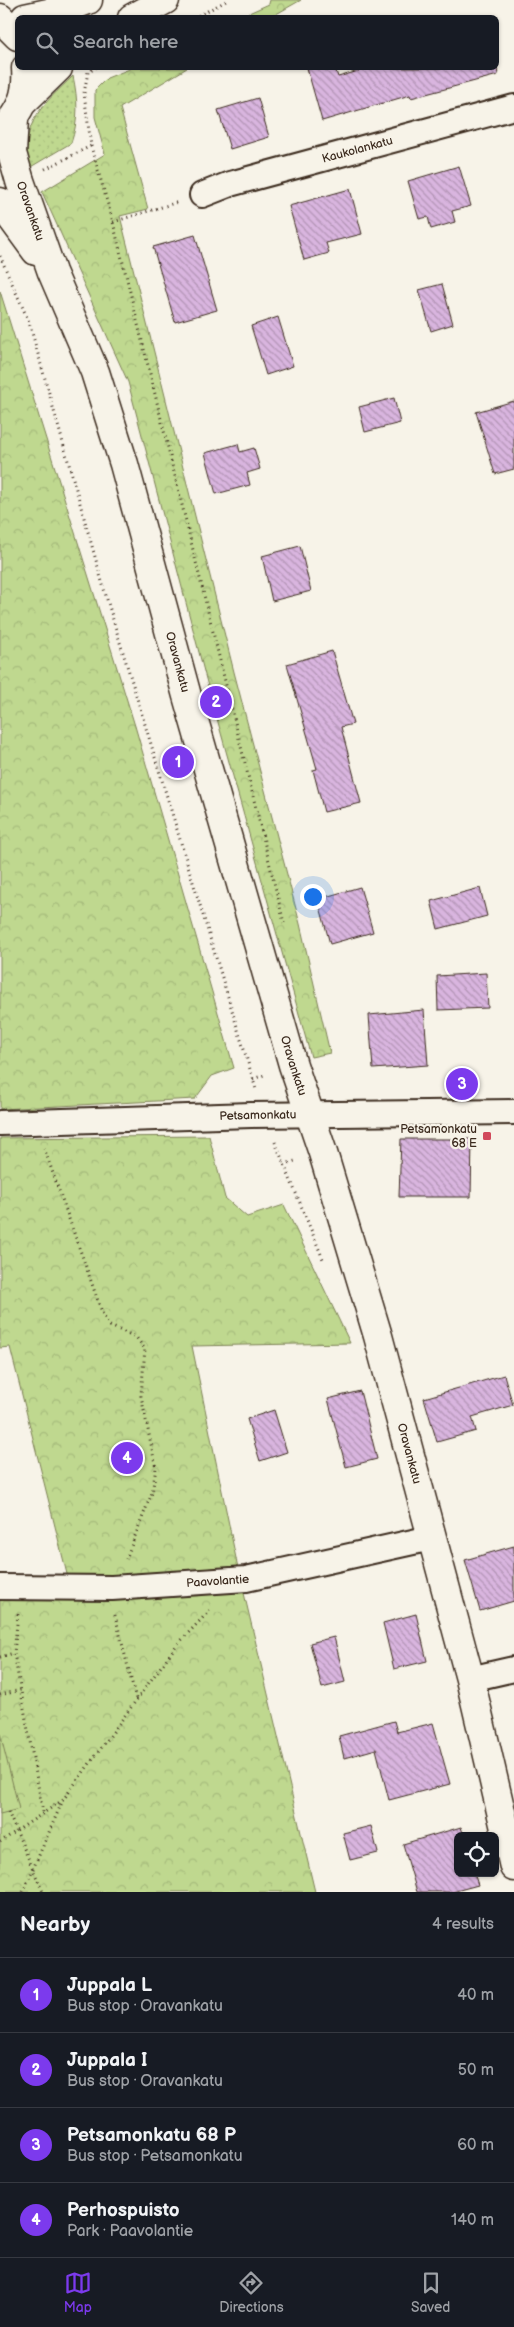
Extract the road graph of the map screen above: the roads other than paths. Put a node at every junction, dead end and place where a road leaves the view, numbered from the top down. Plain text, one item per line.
1 (88, 0) edge
2 (165, 0) edge
3 (39, 15) edge
4 (138, 15) edge
5 (0, 18) edge
6 (15, 18) edge
7 (15, 33) edge
8 (26, 70) edge
9 (56, 70) edge
10 (514, 107) edge
11 (12, 118) edge
12 (202, 194) road end
13 (0, 202) edge
14 (52, 272) junction
15 (514, 1112) edge
16 (309, 1115) junction
17 (0, 1123) edge
18 (431, 1538) junction
19 (10, 1587) edge
20 (514, 1668) edge
21 (470, 1679) junction
22 (514, 1867) edge

1 - 3 street
2 - 4 street
5 - 6 street
5 - 7 street
8 - 11 street, Oravankatu
9 - 11 street
10 - 12 street, Kaukolankatu
11 - 14 street, Oravankatu
13 - 14 street, Oravankatu
14 - 16 street, Oravankatu
15 - 16 street, Petsamonkatu
16 - 17 street, Petsamonkatu
16 - 18 street, Oravankatu
18 - 19 street, Paavolantie
18 - 21 street, Oravankatu
20 - 21 street
21 - 22 street, Oravankatu

